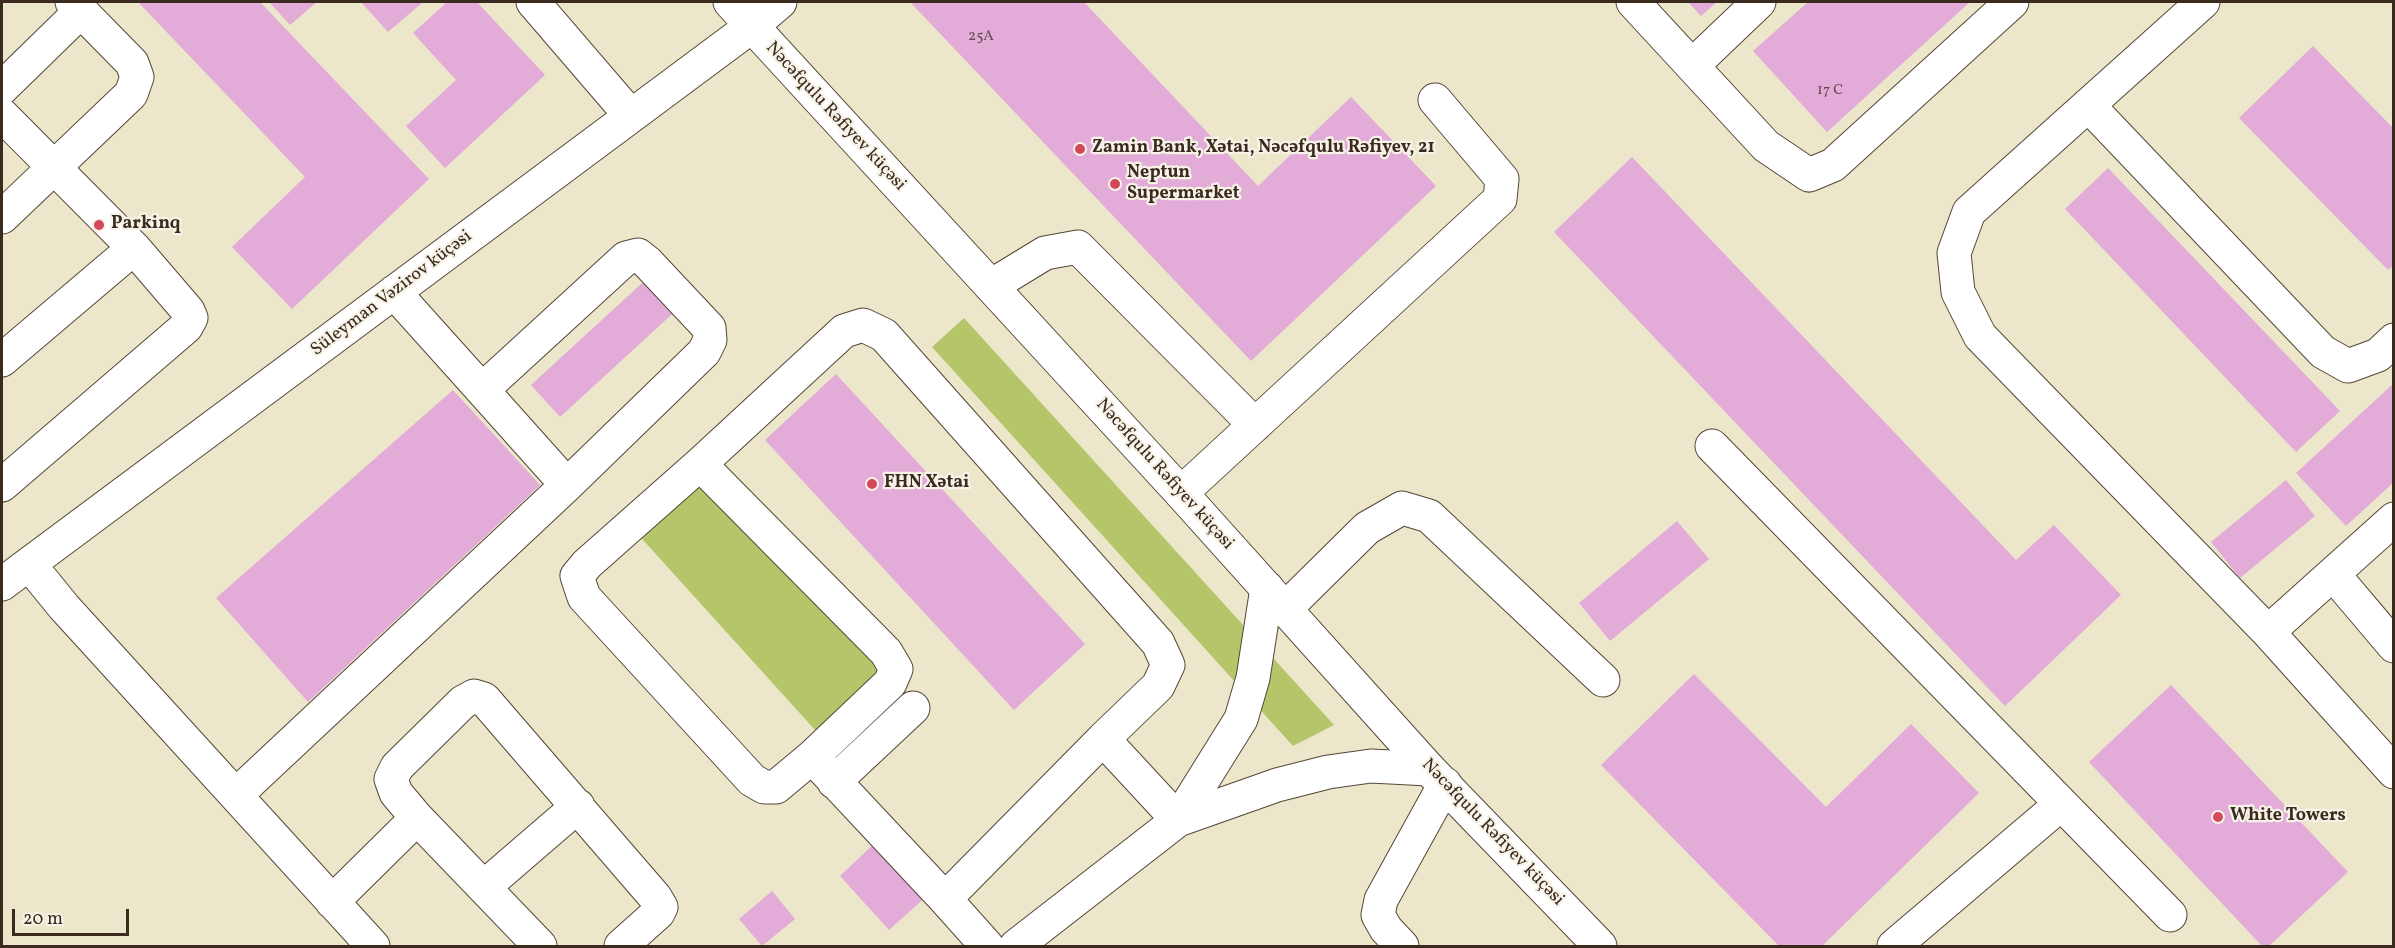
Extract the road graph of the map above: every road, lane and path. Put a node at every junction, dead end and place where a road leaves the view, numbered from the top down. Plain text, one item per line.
1 (533, 2) edge
2 (730, 2) edge
3 (780, 2) edge
4 (1633, 2) edge
5 (1759, 2) edge
6 (2012, 2) edge
7 (2203, 2) edge
8 (77, 6) edge
9 (752, 26) junction
10 (1692, 66) junction
11 (2, 88) edge
12 (1435, 100) dead end
13 (2088, 105) junction
14 (2, 115) edge
15 (631, 116) junction
16 (55, 167) junction
17 (2, 217) edge
18 (134, 248) junction
19 (991, 286) junction
20 (394, 292) junction
21 (2394, 340) edge
22 (2, 360) edge
23 (482, 390) junction
24 (1255, 425) junction
25 (1712, 446) dead end
26 (700, 464) junction
27 (2, 485) edge
28 (567, 485) junction
29 (1181, 493) junction
30 (2394, 519) edge
31 (29, 564) junction
32 (2333, 574) junction
33 (2, 584) edge
34 (1276, 598) junction
35 (2268, 632) junction
36 (2394, 646) edge
37 (1603, 680) dead end
38 (913, 708) dead end
39 (1103, 739) junction
40 (812, 757) junction
41 (2394, 772) edge
42 (1437, 776) junction
43 (834, 782) junction
44 (236, 795) junction
45 (2061, 804) junction
46 (578, 806) junction
47 (417, 818) junction
48 (1178, 820) junction
49 (484, 887) junction
50 (945, 899) junction
51 (332, 902) junction
52 (2170, 915) dead end
53 (373, 946) edge
54 (540, 946) edge
55 (621, 946) edge
56 (987, 946) edge
57 (1016, 946) edge
58 (1402, 946) edge
59 (1600, 946) edge
60 (1894, 946) edge

1 - 15 street
2 - 9 street, Nəcəfqulu Rəfiyev küçəsi
3 - 9 street, Süleyman Vəzirov küçəsi
4 - 10 street
5 - 10 street
6 - 10 street
7 - 13 street
8 - 11 street
8 - 16 street
9 - 15 street, Süleyman Vəzirov küçəsi
9 - 19 street, Nəcəfqulu Rəfiyev küçəsi
12 - 24 street
13 - 21 street
13 - 35 street
14 - 16 street
15 - 20 street, Süleyman Vəzirov küçəsi
16 - 17 street
16 - 18 street
18 - 22 street
18 - 27 street
19 - 24 street
19 - 29 street, Nəcəfqulu Rəfiyev küçəsi
20 - 23 street
20 - 31 street, Süleyman Vəzirov küçəsi
23 - 28 street
23 - 28 street
24 - 29 street
25 - 45 street
26 - 39 street
26 - 40 street
26 - 40 street
28 - 44 street
29 - 34 street, Nəcəfqulu Rəfiyev küçəsi
30 - 32 street
31 - 33 street, Süleyman Vəzirov küçəsi
31 - 44 street
32 - 35 street
32 - 36 street
34 - 37 street
34 - 42 street, Nəcəfqulu Rəfiyev küçəsi
34 - 48 street
35 - 41 street
38 - 43 street
39 - 48 street
39 - 50 street
40 - 43 street
42 - 48 street
42 - 58 street
42 - 59 street, Nəcəfqulu Rəfiyev küçəsi
43 - 50 street
44 - 51 street
45 - 52 street
45 - 60 street
46 - 47 street
46 - 49 street
46 - 55 street
47 - 49 street
47 - 51 street
48 - 57 street
49 - 54 street
50 - 56 street
51 - 53 street

